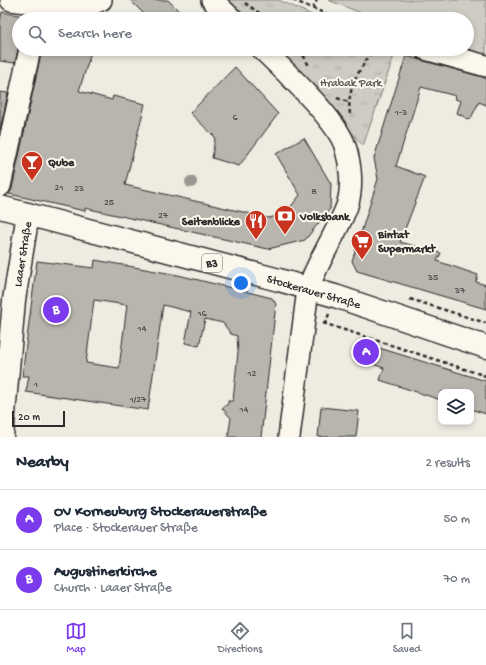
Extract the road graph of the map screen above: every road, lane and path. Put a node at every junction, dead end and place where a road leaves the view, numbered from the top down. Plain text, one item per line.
1 (11, 0) edge
2 (101, 0) edge
3 (212, 0) edge
4 (241, 0) edge
5 (292, 0) edge
6 (317, 0) edge
7 (312, 9) junction
8 (38, 12) edge
9 (225, 12) edge
10 (258, 12) edge
11 (319, 12) edge
12 (28, 56) edge
13 (269, 56) edge
14 (450, 56) edge
15 (486, 66) edge
16 (0, 186) edge
17 (0, 207) edge
18 (28, 214) junction
19 (308, 289) junction
20 (406, 297) dead end
21 (486, 323) edge
22 (325, 324) dead end
23 (486, 347) edge
24 (486, 376) edge
25 (2, 437) edge
26 (289, 437) edge

1 - 8 street
2 - 8 street
3 - 9 street
4 - 10 path
5 - 7 path
6 - 7 path
7 - 11 path
12 - 16 street
13 - 19 street
14 - 15 street
17 - 18 main road, Stockerauer Straße / B3
18 - 19 main road, Stockerauer Straße / B3
18 - 25 main road, Laaer Straße
19 - 23 main road, Stockerauer Straße / B3
19 - 26 street
20 - 21 path
22 - 24 path

